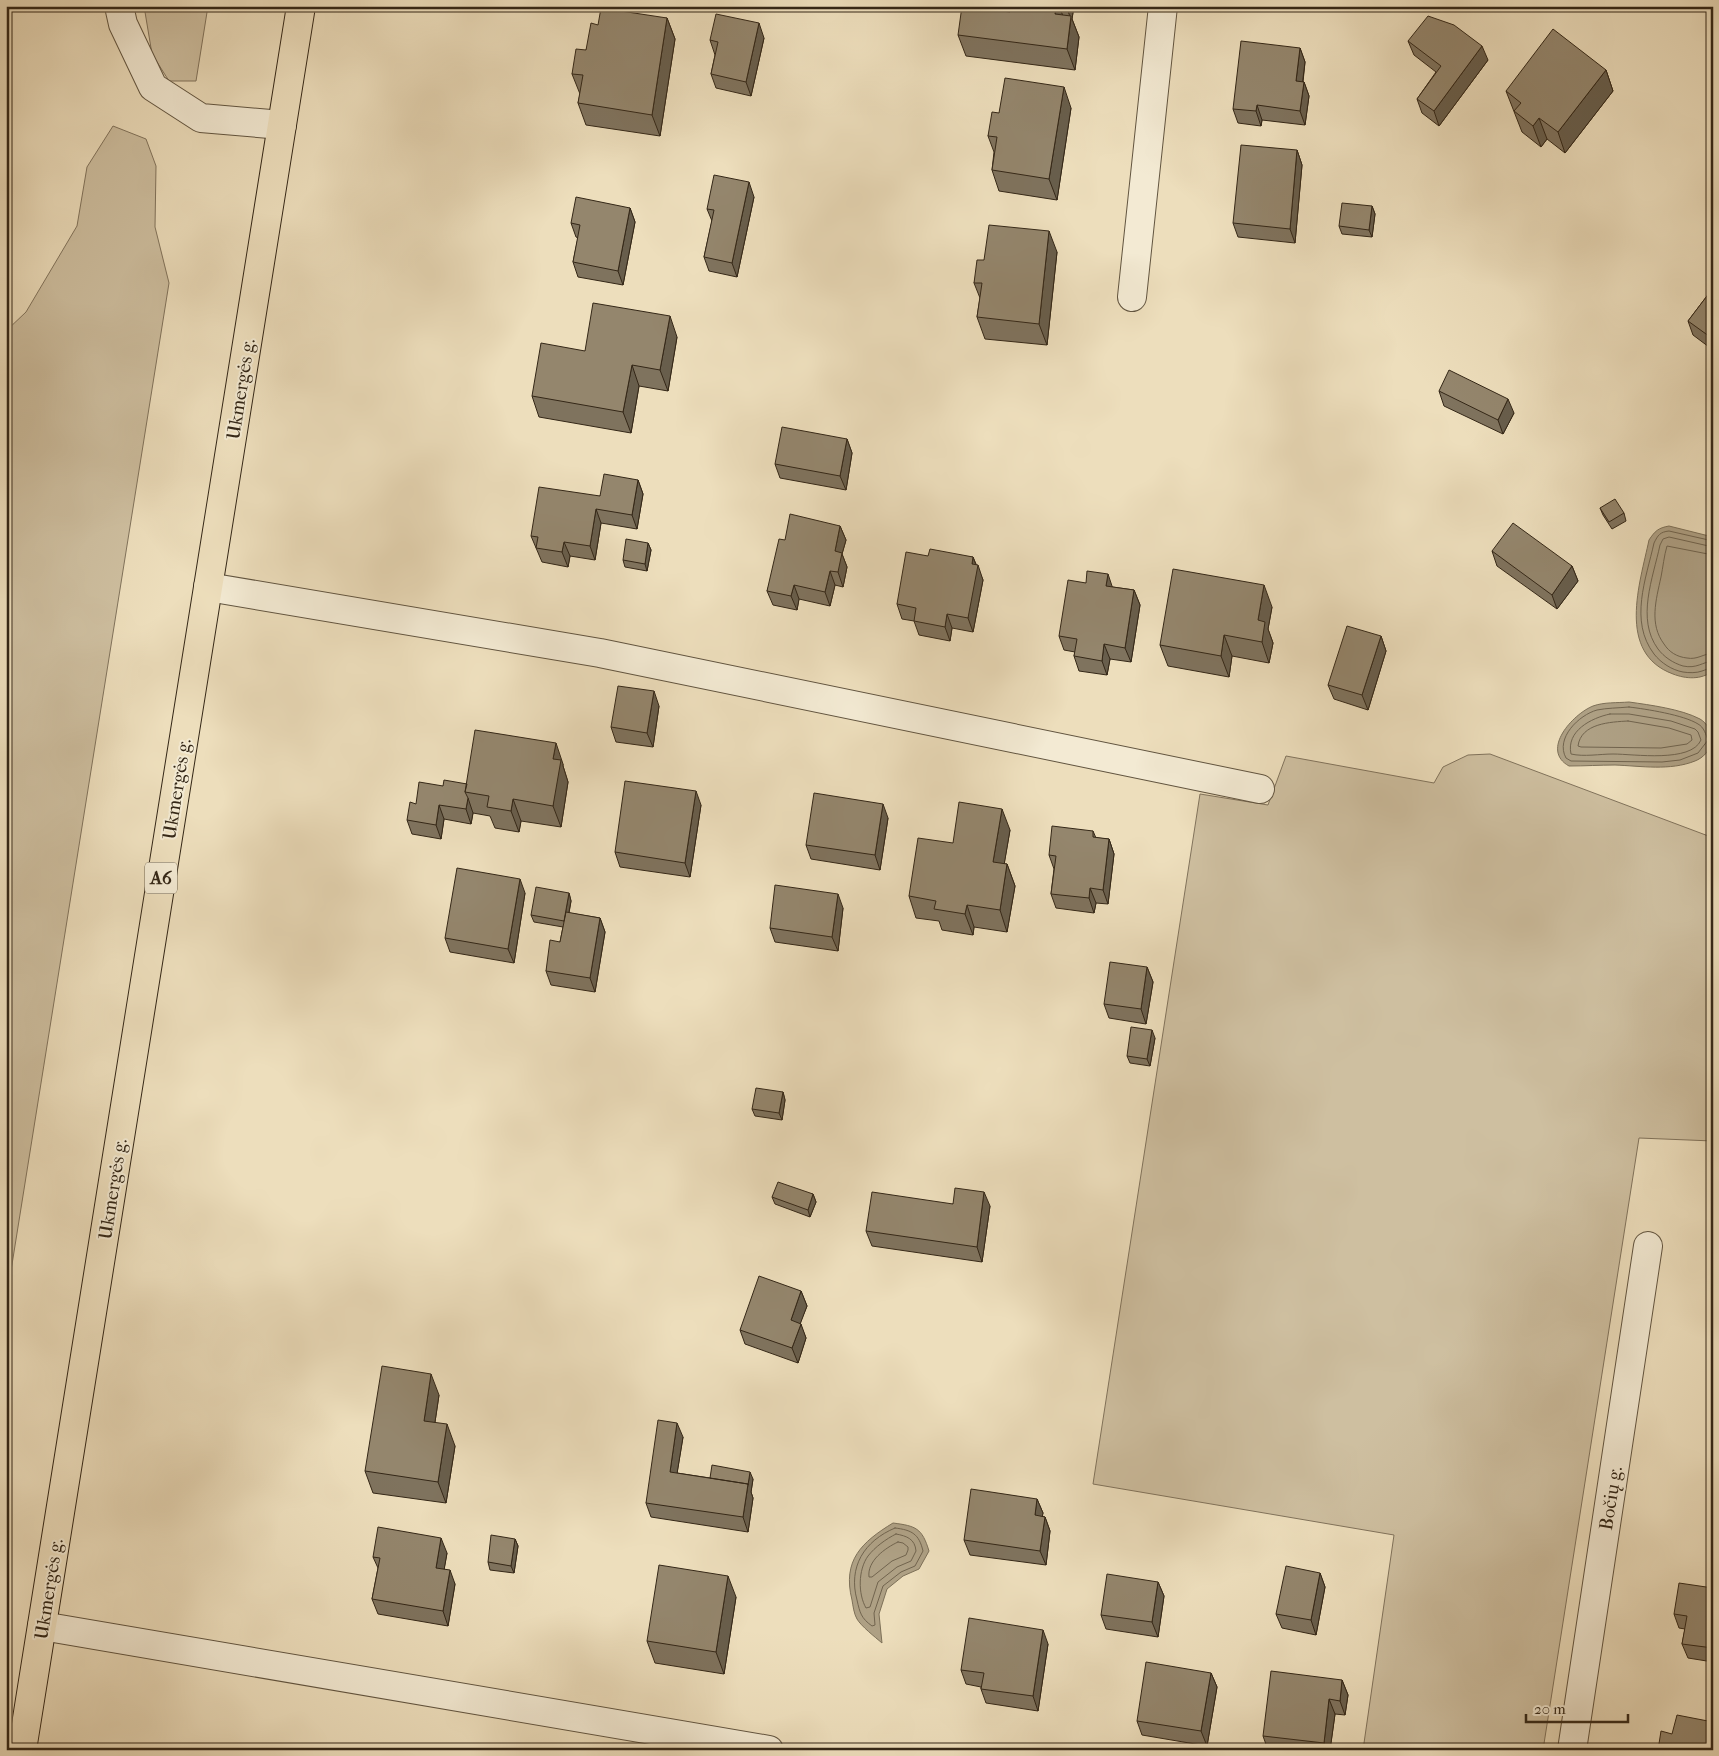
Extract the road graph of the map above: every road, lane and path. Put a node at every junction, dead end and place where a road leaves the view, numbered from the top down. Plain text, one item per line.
1 (119, 6) edge
2 (301, 6) edge
3 (1163, 6) edge
4 (282, 125) junction
5 (1132, 297) dead end
6 (208, 587) junction
7 (1260, 789) dead end
8 (1648, 1246) dead end
9 (42, 1626) junction
10 (22, 1750) edge
11 (769, 1750) edge
12 (1572, 1750) edge

1 - 4 street
2 - 4 highway, Ukmergės g. / A6
3 - 5 street
4 - 6 highway, Ukmergės g. / A6
6 - 7 street
6 - 9 highway, Ukmergės g. / A6
8 - 12 street, Bočių g.
9 - 10 highway, Ukmergės g. / A6
9 - 11 street

